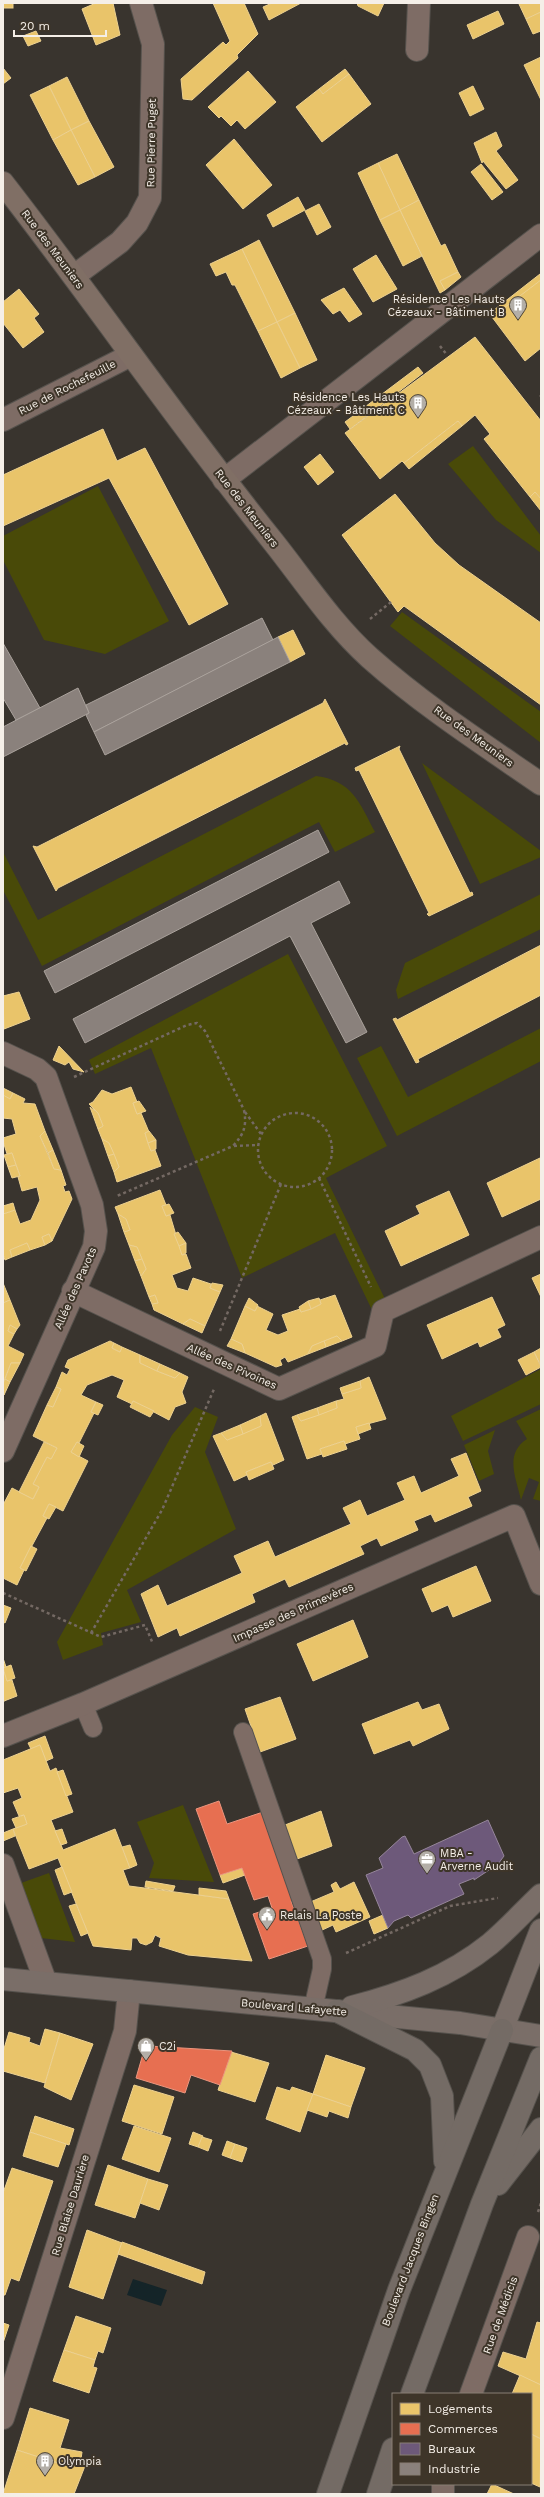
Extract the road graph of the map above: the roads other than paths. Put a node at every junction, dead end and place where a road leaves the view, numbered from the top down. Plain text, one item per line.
1 (142, 3) edge
2 (419, 3) edge
3 (417, 50) dead end
4 (3, 183) edge
5 (541, 236) edge
6 (74, 276) junction
7 (130, 355) junction
8 (3, 420) edge
9 (224, 480) junction
10 (541, 784) edge
11 (3, 1053) edge
12 (541, 1237) edge
13 (73, 1292) junction
14 (3, 1451) edge
15 (541, 1584) edge
16 (83, 1704) junction
17 (92, 1728) dead end
18 (243, 1732) dead end
19 (3, 1736) edge
20 (3, 1865) edge
21 (541, 1894) edge
22 (541, 1930) edge
23 (3, 1979) edge
24 (46, 1983) junction
25 (129, 1991) junction
26 (313, 2009) junction
27 (337, 2011) junction
28 (502, 2030) junction
29 (541, 2036) edge
30 (541, 2058) edge
31 (541, 2129) edge
32 (446, 2168) junction
33 (482, 2204) junction
34 (528, 2236) dead end
35 (412, 2393) edge
36 (472, 2393) edge
37 (3, 2418) edge
38 (392, 2452) edge
39 (328, 2494) edge
40 (378, 2494) edge

1 - 6 street, Rue Pierre Puget
2 - 3 street
4 - 6 main road, Rue des Meuniers
5 - 9 street
6 - 7 main road, Rue des Meuniers
7 - 8 street, Rue de Rochefeuille
7 - 9 main road, Rue des Meuniers
9 - 10 main road, Rue des Meuniers
11 - 13 street, Allée des Pavots
12 - 13 street, Allée des Pivoines
13 - 14 street, Allée des Pavots
15 - 16 street, Impasse des Primevères
16 - 17 lane
16 - 19 street, Impasse des Primevères
18 - 26 lane
20 - 24 street
21 - 27 main road
22 - 28 main road
23 - 24 main road, Boulevard Lafayette
24 - 25 main road, Boulevard Lafayette
25 - 26 main road, Boulevard Lafayette
25 - 37 street, Rue Blaise Daurière
26 - 27 main road, Boulevard Lafayette
27 - 28 main road, Boulevard Lafayette
27 - 32 highway
28 - 29 main road, Boulevard Lafayette
28 - 32 highway, Boulevard Jacques Bingen
30 - 33 highway
31 - 33 highway
32 - 39 highway, Boulevard Jacques Bingen
33 - 35 highway
34 - 36 street, Rue de Médicis
38 - 40 highway

